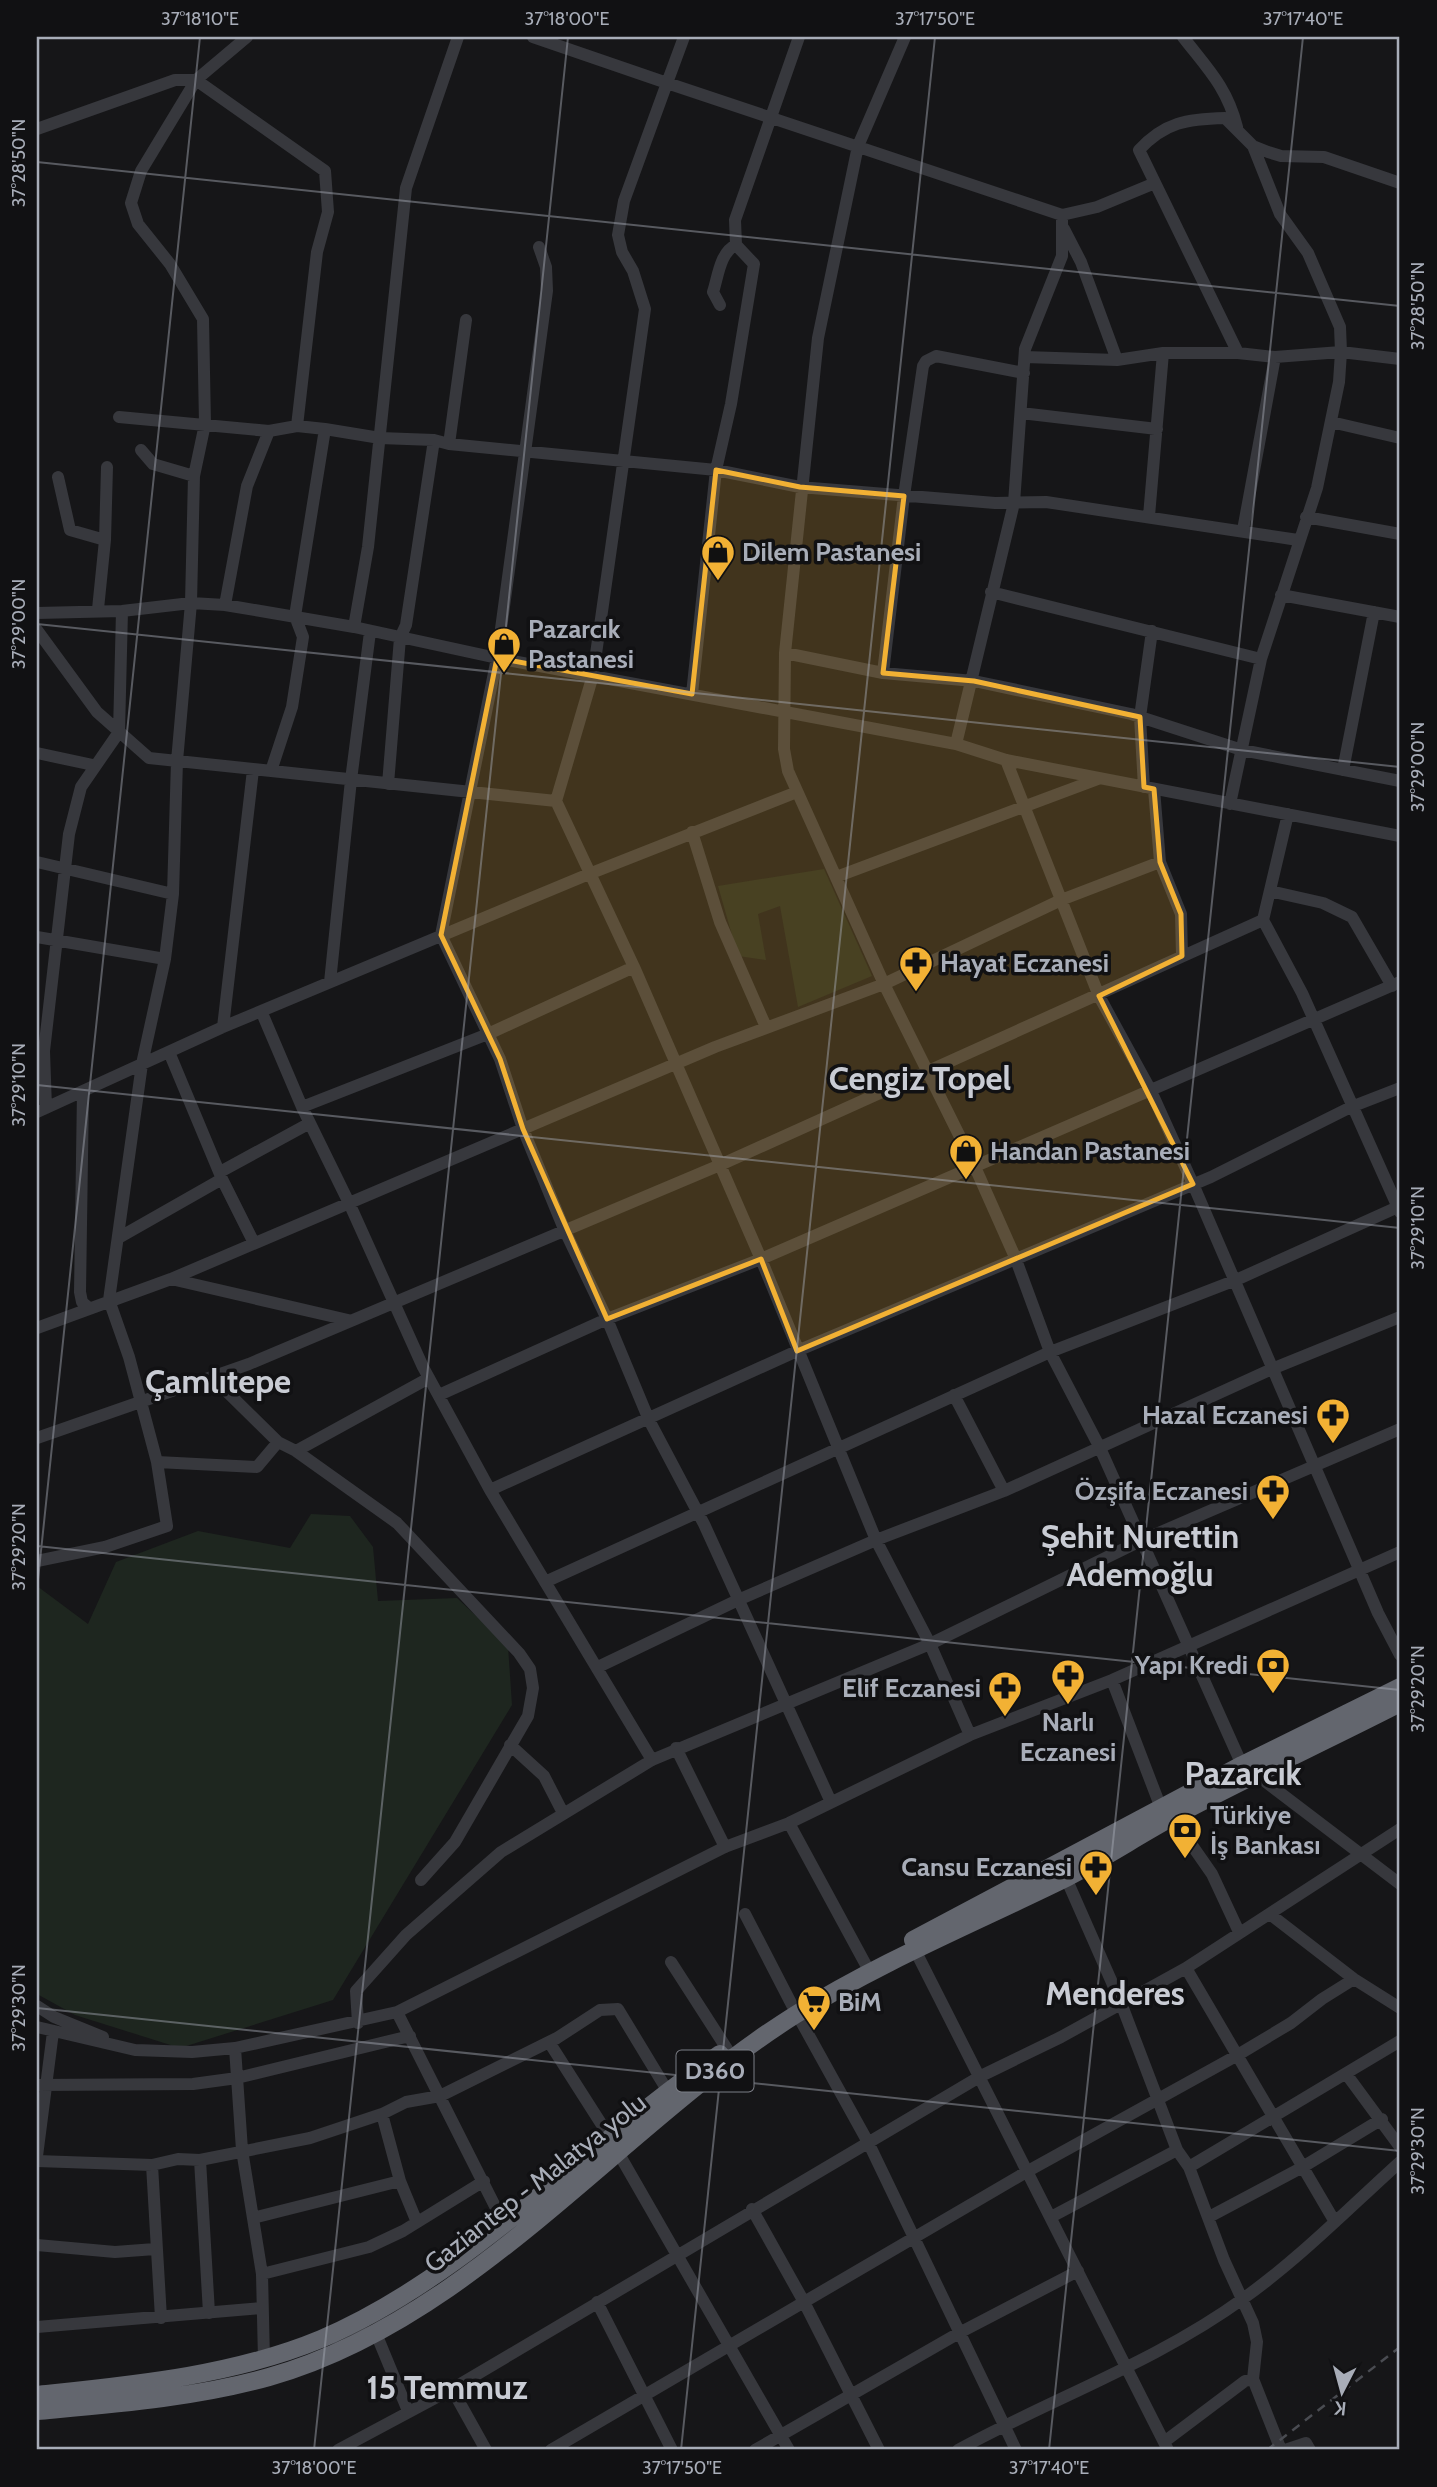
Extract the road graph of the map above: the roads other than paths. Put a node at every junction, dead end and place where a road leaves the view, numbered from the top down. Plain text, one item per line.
1 (247, 37) edge
2 (458, 37) edge
3 (533, 37) edge
4 (684, 37) edge
5 (799, 37) edge
6 (905, 37) edge
7 (1183, 37) edge
8 (559, 41) edge
9 (195, 80) junction
10 (667, 83) junction
11 (770, 115) junction
12 (1237, 127) junction
13 (37, 129) edge
14 (858, 146) junction
15 (1253, 146) junction
16 (1156, 183) junction
17 (1400, 183) edge
18 (1062, 220) junction
19 (736, 245) junction
20 (539, 247) dead end
21 (720, 306) dead end
22 (466, 320) dead end
23 (1341, 352) junction
24 (1163, 353) junction
25 (1238, 353) junction
26 (1025, 357) junction
27 (1275, 357) junction
28 (1400, 359) edge
29 (1117, 360) junction
30 (1024, 373) junction
31 (1021, 413) junction
32 (119, 417) dead end
33 (1331, 422) junction
34 (205, 424) junction
35 (297, 426) junction
36 (325, 429) junction
37 (1157, 429) junction
38 (269, 431) junction
39 (380, 438) junction
40 (1400, 438) edge
41 (434, 440) junction
42 (449, 444) junction
43 (141, 450) dead end
44 (527, 452) junction
45 (622, 460) junction
46 (107, 467) dead end
47 (716, 470) junction
48 (58, 477) dead end
49 (194, 477) junction
50 (800, 487) junction
51 (904, 496) junction
52 (1014, 503) junction
53 (1149, 516) junction
54 (1306, 517) junction
55 (1243, 530) junction
56 (1400, 534) edge
57 (105, 540) junction
58 (1298, 540) junction
59 (991, 592) junction
60 (1281, 596) junction
61 (191, 603) junction
62 (225, 605) junction
63 (99, 609) junction
64 (122, 611) junction
65 (1374, 612) junction
66 (37, 613) edge
67 (295, 616) junction
68 (1400, 617) edge
69 (355, 627) junction
70 (1152, 631) junction
71 (37, 632) edge
72 (370, 632) junction
73 (400, 638) junction
74 (785, 653) junction
75 (497, 657) junction
76 (1261, 659) junction
77 (883, 673) junction
78 (593, 675) junction
79 (974, 681) junction
80 (692, 694) junction
81 (783, 711) junction
82 (1140, 717) junction
83 (119, 732) junction
84 (956, 744) junction
85 (1242, 750) junction
86 (37, 753) edge
87 (1006, 760) junction
88 (177, 761) junction
89 (93, 765) junction
90 (253, 770) junction
91 (1343, 770) junction
92 (271, 771) junction
93 (1099, 778) junction
94 (351, 780) junction
95 (1400, 781) edge
96 (388, 784) junction
97 (1149, 788) junction
98 (470, 791) junction
99 (797, 792) junction
100 (556, 801) junction
101 (1230, 804) junction
102 (1026, 806) junction
103 (1288, 814) junction
104 (692, 832) junction
105 (1400, 836) edge
106 (37, 862) edge
107 (1160, 862) junction
108 (67, 869) junction
109 (589, 874) junction
110 (836, 877) junction
111 (1270, 891) junction
112 (173, 894) junction
113 (1060, 900) junction
114 (1263, 920) junction
115 (442, 935) junction
116 (37, 937) edge
117 (58, 943) junction
118 (1182, 956) junction
119 (165, 959) junction
120 (634, 967) junction
121 (330, 982) junction
122 (884, 984) junction
123 (1396, 984) edge
124 (1100, 996) junction
125 (262, 1013) junction
126 (1315, 1021) junction
127 (223, 1027) junction
128 (766, 1027) junction
129 (488, 1034) junction
130 (169, 1052) junction
131 (142, 1064) junction
132 (676, 1064) junction
133 (927, 1073) junction
134 (1400, 1088) edge
135 (83, 1091) junction
136 (1151, 1091) junction
137 (302, 1107) junction
138 (1351, 1107) junction
139 (41, 1110) edge
140 (310, 1123) junction
141 (523, 1129) junction
142 (720, 1165) junction
143 (975, 1167) junction
144 (221, 1175) junction
145 (1193, 1184) junction
146 (350, 1205) junction
147 (1399, 1208) edge
148 (564, 1229) junction
149 (120, 1237) junction
150 (254, 1243) junction
151 (1015, 1257) junction
152 (761, 1259) junction
153 (171, 1279) junction
154 (1236, 1280) junction
155 (109, 1300) junction
156 (393, 1303) junction
157 (89, 1308) junction
158 (1400, 1317) edge
159 (607, 1319) junction
160 (348, 1320) junction
161 (37, 1328) edge
162 (797, 1351) junction
163 (1050, 1352) junction
164 (1272, 1369) junction
165 (213, 1378) junction
166 (429, 1378) junction
167 (439, 1395) junction
168 (954, 1395) junction
169 (141, 1400) junction
170 (649, 1420) junction
171 (1400, 1429) edge
172 (37, 1438) edge
173 (278, 1442) junction
174 (837, 1447) junction
175 (1100, 1448) junction
176 (296, 1451) junction
177 (157, 1462) junction
178 (1315, 1465) junction
179 (490, 1490) junction
180 (1004, 1491) junction
181 (697, 1512) junction
182 (876, 1540) junction
183 (1140, 1541) junction
184 (1400, 1552) edge
185 (37, 1561) edge
186 (1360, 1568) junction
187 (545, 1582) junction
188 (738, 1600) junction
189 (930, 1644) junction
190 (1189, 1645) junction
191 (1400, 1655) edge
192 (598, 1667) junction
193 (1112, 1680) junction
194 (1400, 1687) edge
195 (786, 1702) junction
196 (1400, 1703) edge
197 (970, 1735) junction
198 (510, 1745) junction
199 (676, 1748) junction
200 (652, 1760) junction
201 (1242, 1765) junction
202 (1258, 1776) junction
203 (830, 1800) junction
204 (563, 1813) junction
205 (1167, 1813) junction
206 (789, 1823) junction
207 (1400, 1829) edge
208 (725, 1847) junction
209 (1363, 1856) junction
210 (1066, 1878) junction
211 (421, 1880) dead end
212 (1400, 1884) edge
213 (745, 1914) dead end
214 (1271, 1915) junction
215 (1239, 1932) junction
216 (916, 1952) junction
217 (671, 1962) dead end
218 (866, 1965) junction
219 (1186, 1968) junction
220 (1354, 1979) junction
221 (1121, 2003) junction
222 (37, 2006) edge
223 (1400, 2008) edge
224 (794, 2009) junction
225 (397, 2012) junction
226 (358, 2022) junction
227 (37, 2027) edge
228 (54, 2032) junction
229 (410, 2036) junction
230 (1400, 2041) edge
231 (549, 2042) junction
232 (234, 2048) junction
233 (727, 2049) junction
234 (135, 2050) junction
235 (1236, 2056) junction
236 (1348, 2075) junction
237 (981, 2076) junction
238 (237, 2078) junction
239 (42, 2085) edge
240 (667, 2090) junction
241 (440, 2096) junction
242 (1158, 2098) junction
243 (382, 2114) junction
244 (1274, 2117) junction
245 (1382, 2119) junction
246 (609, 2136) junction
247 (869, 2144) junction
248 (1400, 2147) edge
249 (242, 2150) junction
250 (1177, 2150) junction
251 (619, 2154) junction
252 (37, 2159) edge
253 (200, 2160) junction
254 (1400, 2162) edge
255 (152, 2165) junction
256 (1189, 2167) junction
257 (1301, 2168) junction
258 (1028, 2171) junction
259 (400, 2180) junction
260 (484, 2181) junction
261 (752, 2209) junction
262 (1051, 2217) junction
263 (1209, 2217) junction
264 (253, 2218) junction
265 (416, 2220) junction
266 (503, 2222) junction
267 (1335, 2222) junction
268 (914, 2239) junction
269 (37, 2245) edge
270 (155, 2249) junction
271 (675, 2255) junction
272 (1078, 2271) junction
273 (262, 2274) junction
274 (1242, 2300) junction
275 (597, 2302) junction
276 (804, 2302) junction
277 (261, 2308) junction
278 (209, 2313) junction
279 (161, 2318) junction
280 (37, 2327) edge
281 (375, 2331) junction
282 (959, 2333) junction
283 (730, 2346) junction
284 (264, 2360) junction
285 (1128, 2369) junction
286 (1254, 2379) junction
287 (452, 2389) junction
288 (850, 2394) junction
289 (37, 2395) edge
290 (643, 2397) junction
291 (37, 2411) edge
292 (408, 2411) junction
293 (1004, 2425) junction
294 (780, 2435) junction
295 (357, 2446) edge
296 (1166, 2446) edge
297 (338, 2450) edge
298 (486, 2450) edge
299 (551, 2450) edge
300 (672, 2450) edge
301 (755, 2450) edge
302 (789, 2450) edge
303 (879, 2450) edge
304 (958, 2450) edge
305 (1016, 2450) edge
306 (1283, 2450) edge
307 (1310, 2450) edge

1 - 9 street
2 - 39 street
3 - 8 street
4 - 10 street
5 - 11 street
6 - 14 street
7 - 12 street
8 - 10 street
9 - 13 street
9 - 34 street
9 - 35 street
10 - 11 street
10 - 45 street
11 - 14 street
11 - 19 street
12 - 15 street
12 - 16 street
14 - 18 street
14 - 50 street
15 - 17 street
15 - 23 street
16 - 18 street
16 - 25 street
18 - 26 street
18 - 29 street
19 - 21 street
19 - 47 street
20 - 44 street
22 - 42 street
23 - 27 street
23 - 28 street
23 - 33 street
24 - 25 street
24 - 29 street
24 - 37 street
25 - 27 street
26 - 29 street
26 - 30 street
27 - 55 street
30 - 31 street
30 - 51 street
31 - 37 street
31 - 52 street
32 - 34 street
33 - 40 street
33 - 54 street
34 - 38 street
34 - 49 street
35 - 36 street
35 - 38 street
36 - 39 street
36 - 67 street
37 - 53 street
38 - 62 street
39 - 41 street
39 - 69 street
41 - 42 street
41 - 73 street
42 - 44 street
43 - 49 street
44 - 45 street
44 - 75 street
45 - 47 street
45 - 78 street
46 - 57 street
47 - 50 street
47 - 80 street
48 - 57 street
49 - 61 street
50 - 51 street
50 - 74 street
51 - 52 street
51 - 77 street
52 - 53 street
52 - 59 street
53 - 55 street
54 - 56 street
54 - 58 street
55 - 58 street
57 - 63 street
58 - 60 street
59 - 70 street
59 - 79 street
60 - 65 street
60 - 76 street
61 - 62 street
61 - 64 street
61 - 88 street
62 - 67 street
63 - 64 street
63 - 66 street
64 - 83 street
65 - 68 street
65 - 91 street
67 - 69 street
67 - 92 street
69 - 72 street
70 - 76 street
70 - 82 street
71 - 83 street
72 - 73 street
72 - 94 street
73 - 75 street
73 - 96 street
74 - 77 street
74 - 81 street
75 - 78 street
75 - 98 street
76 - 85 street
77 - 79 street
78 - 80 street
78 - 100 street
79 - 82 street
79 - 84 street
80 - 81 street
81 - 84 street
81 - 99 street
82 - 85 street
82 - 97 street
83 - 88 street
83 - 89 street
84 - 87 street
85 - 91 street
85 - 101 street
86 - 89 street
87 - 93 street
87 - 102 street
88 - 90 street
88 - 112 street
89 - 108 street
90 - 92 street
90 - 127 street
91 - 95 street
92 - 94 street
93 - 97 street
93 - 102 street
94 - 96 street
94 - 121 street
96 - 98 street
97 - 101 street
97 - 107 street
98 - 100 street
98 - 115 street
99 - 104 street
99 - 110 street
100 - 109 street
101 - 103 street
102 - 110 street
102 - 113 street
103 - 105 street
103 - 111 street
104 - 109 street
104 - 128 street
106 - 108 street
107 - 113 street
107 - 118 street
108 - 112 street
108 - 117 street
109 - 115 street
109 - 120 street
110 - 122 street
111 - 114 street
111 - 123 street
112 - 119 street
113 - 122 street
113 - 124 street
114 - 118 street
114 - 126 street
115 - 121 street
115 - 129 street
116 - 117 street
117 - 119 street
117 - 139 street
118 - 124 street
119 - 131 street
120 - 129 street
120 - 132 street
121 - 125 street
122 - 128 street
122 - 133 street
123 - 126 street
124 - 133 street
124 - 136 street
125 - 127 street
125 - 137 street
126 - 136 street
126 - 138 street
127 - 130 street
128 - 132 street
129 - 137 street
129 - 141 street
130 - 131 street
130 - 144 street
131 - 135 street
131 - 149 street
132 - 141 street
132 - 142 street
133 - 142 street
133 - 143 street
134 - 138 street
135 - 139 street
135 - 157 street
136 - 143 street
136 - 145 street
137 - 140 street
138 - 145 street
138 - 147 street
140 - 144 street
140 - 146 street
141 - 146 street
141 - 148 street
142 - 148 street
142 - 152 street
143 - 151 street
143 - 152 street
144 - 149 street
144 - 150 street
145 - 151 street
145 - 154 street
146 - 150 street
146 - 156 street
147 - 154 street
148 - 156 street
148 - 159 street
149 - 155 street
150 - 153 street
151 - 162 street
151 - 163 street
152 - 159 street
152 - 162 street
153 - 155 street
153 - 160 street
154 - 163 street
154 - 164 street
155 - 157 street
155 - 169 street
156 - 160 street
156 - 166 street
157 - 161 street
158 - 164 street
159 - 167 street
159 - 170 street
160 - 165 street
162 - 170 street
162 - 174 street
163 - 168 street
163 - 175 street
164 - 175 street
164 - 178 street
165 - 169 street
165 - 173 street
166 - 167 street
166 - 176 street
167 - 179 street
168 - 174 street
168 - 180 street
169 - 172 street
169 - 177 street
170 - 179 street
170 - 181 street
171 - 178 street
173 - 176 street
173 - 177 street
174 - 181 street
174 - 182 street
175 - 180 street
175 - 183 street
176 - 198 street
177 - 185 street
178 - 183 street
178 - 186 street
179 - 187 street
180 - 182 street
181 - 187 street
181 - 188 street
182 - 188 street
182 - 189 street
183 - 189 street
183 - 190 street
184 - 186 street
186 - 190 street
186 - 191 street
187 - 192 street
188 - 192 street
188 - 195 street
189 - 195 street
189 - 197 street
190 - 193 street
190 - 201 street
192 - 200 street
193 - 197 street
193 - 205 street
194 - 201 highway, Gaziantep - Malatya yolu / D360
195 - 199 street
195 - 203 street
196 - 202 highway, Gaziantep - Malatya yolu / D360
197 - 203 street
198 - 204 street
198 - 211 street
199 - 200 street
199 - 208 street
200 - 204 street
201 - 205 highway, Gaziantep - Malatya yolu / D360
202 - 205 highway, Gaziantep - Malatya yolu / D360
202 - 209 street
203 - 206 street
204 - 226 street
205 - 210 highway, Gaziantep - Malatya yolu / D360
205 - 215 street
205 - 218 highway, Gaziantep - Malatya yolu / D360
206 - 208 street
206 - 218 street
207 - 209 street
208 - 225 street
209 - 212 street
209 - 214 street
210 - 216 highway, Gaziantep - Malatya yolu / D360
210 - 221 street
213 - 224 street
214 - 215 street
214 - 220 street
215 - 219 street
216 - 224 highway, Gaziantep - Malatya yolu / D360
216 - 237 street
217 - 233 street
218 - 224 highway, Gaziantep - Malatya yolu / D360
219 - 221 street
219 - 235 street
220 - 223 street
220 - 235 street
221 - 237 street
221 - 242 street
222 - 234 street
224 - 233 highway, Gaziantep - Malatya yolu / D360
224 - 247 street
224 - 251 highway, Gaziantep - Malatya yolu / D360
225 - 226 street
225 - 229 street
226 - 232 street
227 - 228 street
228 - 234 street
228 - 239 street
229 - 238 street
229 - 241 street
230 - 236 street
231 - 240 street
231 - 241 street
231 - 246 street
232 - 234 street
232 - 238 street
233 - 240 highway, Gaziantep - Malatya yolu / D360
235 - 242 street
235 - 244 street
236 - 244 street
236 - 245 street
237 - 247 street
237 - 258 street
238 - 239 street
238 - 249 street
239 - 252 street
240 - 246 highway, Gaziantep - Malatya yolu / D360
241 - 243 street
241 - 260 street
242 - 250 street
242 - 258 street
243 - 249 street
243 - 259 street
244 - 256 street
244 - 257 street
245 - 248 street
245 - 257 street
246 - 266 highway, Gaziantep - Malatya yolu / D360
247 - 261 street
247 - 268 street
249 - 253 street
249 - 264 street
250 - 256 street
250 - 262 street
251 - 271 street
251 - 281 highway, Gaziantep - Malatya yolu / D360
252 - 255 street
253 - 255 street
253 - 278 street
254 - 267 street
255 - 270 street
256 - 263 street
257 - 263 street
257 - 267 street
258 - 262 street
258 - 268 street
259 - 264 street
259 - 265 street
260 - 265 street
260 - 266 street
261 - 271 street
261 - 276 street
262 - 272 street
263 - 274 street
264 - 273 street
265 - 273 street
266 - 284 highway, Gaziantep - Malatya yolu / D360
267 - 274 street
268 - 276 street
268 - 282 street
269 - 270 street
270 - 279 street
271 - 275 street
271 - 283 street
272 - 282 street
272 - 285 street
273 - 277 street
274 - 285 street
274 - 286 street
275 - 287 street
275 - 290 street
276 - 283 street
276 - 288 street
277 - 278 street
277 - 284 street
278 - 279 street
279 - 280 street
281 - 291 highway, Gaziantep - Malatya yolu / D360
281 - 292 street
282 - 288 street
282 - 293 street
283 - 290 street
283 - 294 street
284 - 289 highway, Gaziantep - Malatya yolu / D360
285 - 293 street
285 - 296 street
286 - 296 street
286 - 306 street
287 - 292 street
287 - 298 street
288 - 294 street
288 - 303 street
290 - 299 street
290 - 300 street
292 - 295 street
293 - 304 street
293 - 305 street
294 - 301 street
294 - 302 street
295 - 297 street
306 - 307 street

